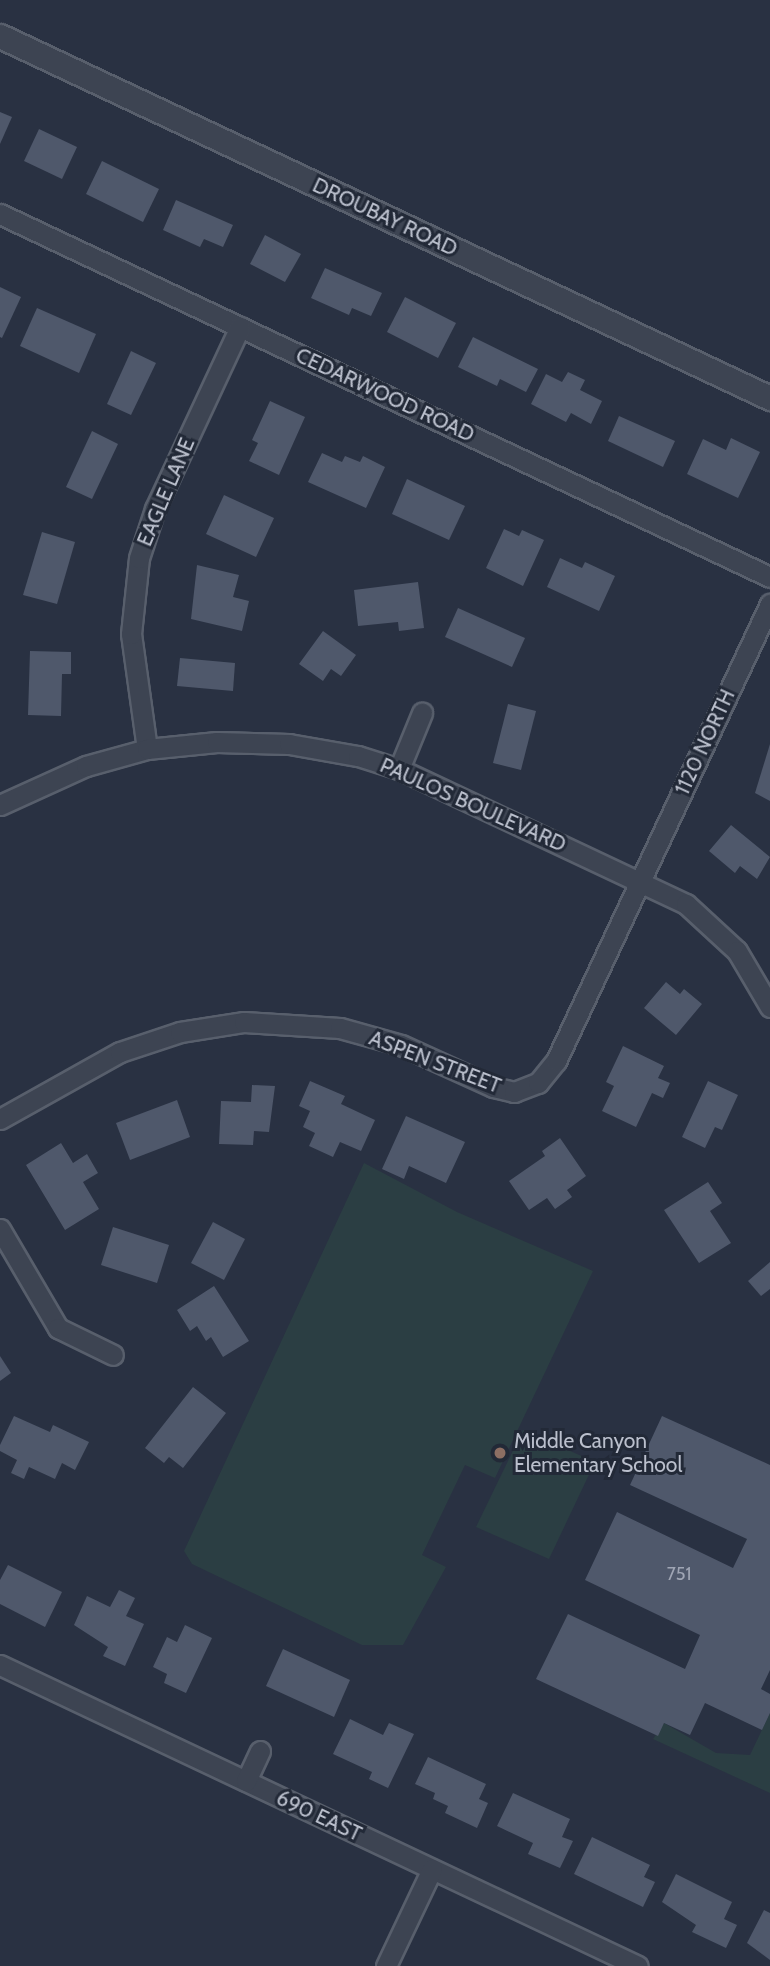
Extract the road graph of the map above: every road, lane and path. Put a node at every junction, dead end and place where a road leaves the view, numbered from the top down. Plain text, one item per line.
1 (0, 36) edge
2 (0, 214) edge
3 (240, 327) junction
4 (770, 398) edge
5 (770, 577) edge
6 (770, 604) edge
7 (422, 713) dead end
8 (147, 749) junction
9 (399, 769) junction
10 (0, 805) edge
11 (640, 881) junction
12 (770, 1006) edge
13 (0, 1119) edge
14 (0, 1229) edge
15 (113, 1355) dead end
16 (0, 1665) edge
17 (260, 1751) dead end
18 (246, 1781) junction
19 (432, 1869) junction
20 (386, 1966) edge
21 (638, 1966) edge

1 - 4 street, DROUBAY ROAD
2 - 3 street, CEDARWOOD ROAD
3 - 5 street, CEDARWOOD ROAD
3 - 8 street, EAGLE LANE
6 - 11 street, 1120 NORTH
7 - 9 street
8 - 9 street, PAULOS BOULEVARD
8 - 10 street, PAULOS BOULEVARD
9 - 11 street, PAULOS BOULEVARD
11 - 12 street, PAULOS BOULEVARD
11 - 13 street, ASPEN STREET
14 - 15 street
16 - 18 street, 690 EAST
17 - 18 street
18 - 19 street, 690 EAST
19 - 20 street
19 - 21 street, 690 EAST

